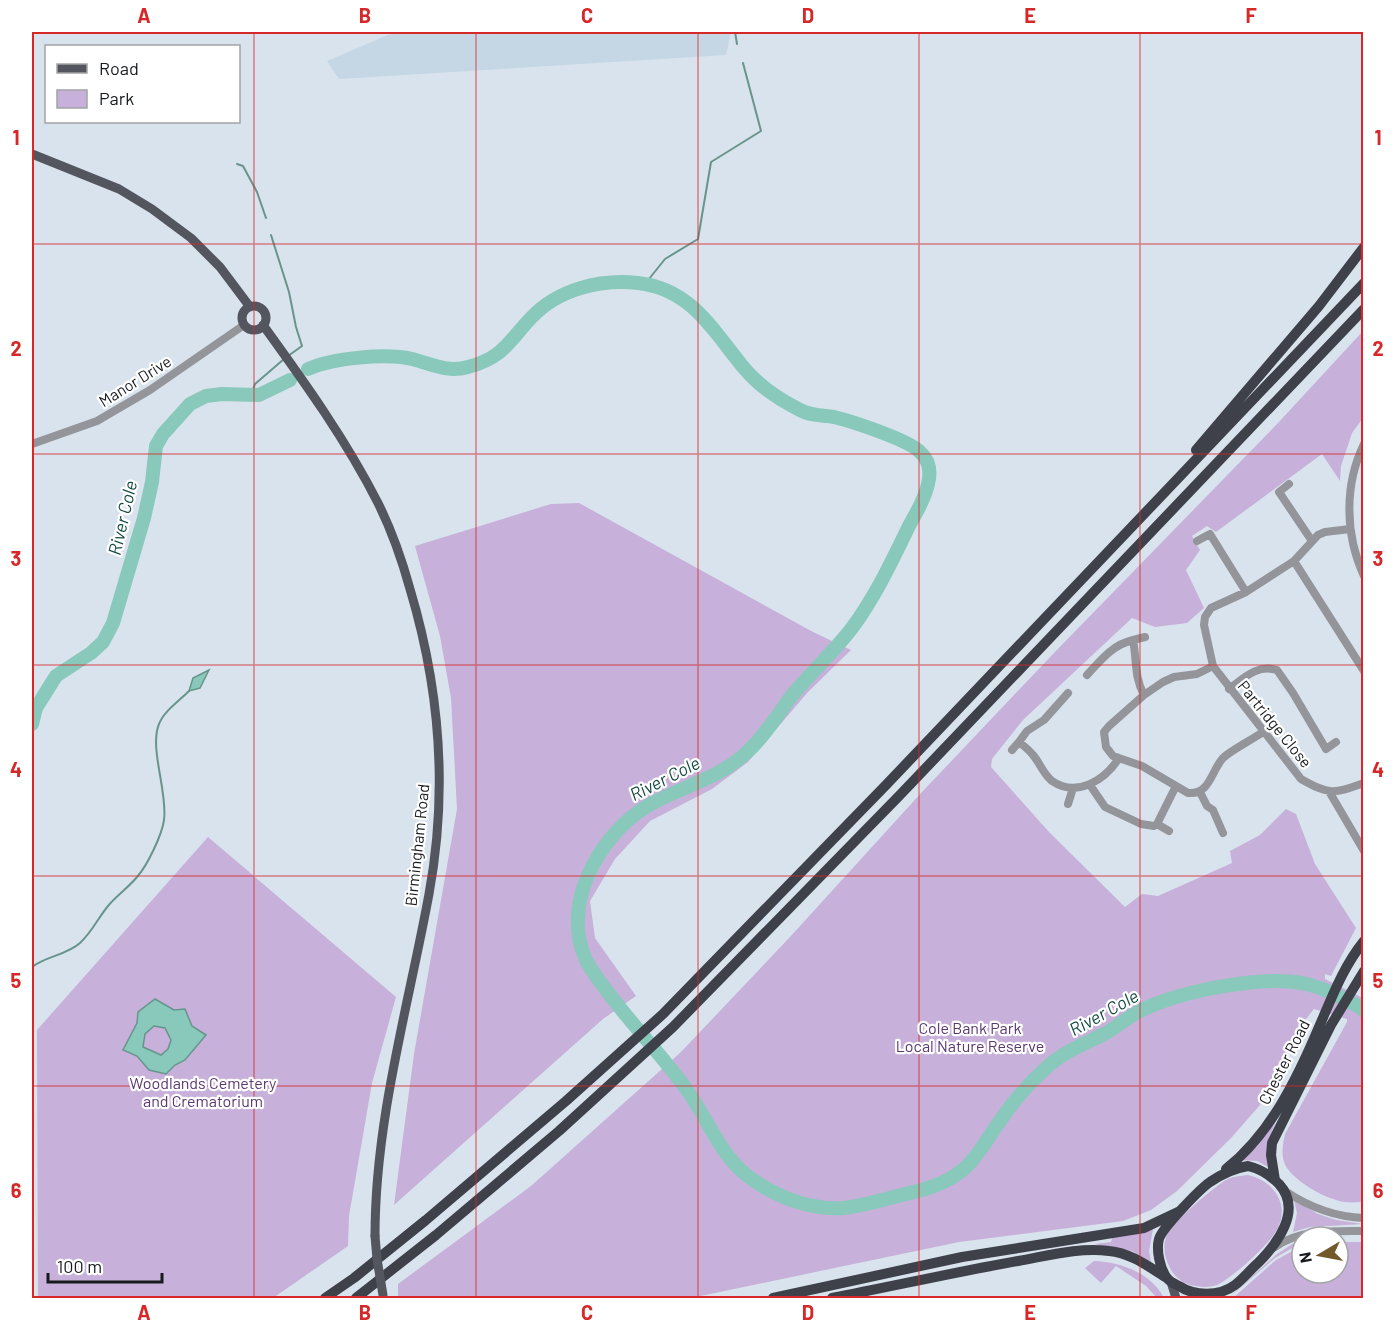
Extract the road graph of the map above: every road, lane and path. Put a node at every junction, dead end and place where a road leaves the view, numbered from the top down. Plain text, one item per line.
1 (32, 154) edge
2 (1364, 247) edge
3 (1364, 283) edge
4 (250, 307) junction
5 (1364, 309) edge
6 (244, 325) junction
7 (263, 325) junction
8 (32, 444) edge
9 (1364, 444) edge
10 (1289, 484) dead end
11 (1167, 489) junction
12 (1350, 529) junction
13 (1197, 541) dead end
14 (1312, 541) junction
15 (1294, 561) junction
16 (1364, 576) edge
17 (1246, 592) junction
18 (1145, 637) dead end
19 (1133, 640) junction
20 (1213, 666) junction
21 (1364, 671) edge
22 (1087, 675) dead end
23 (1229, 689) junction
24 (1068, 693) dead end
25 (1144, 695) junction
26 (1263, 732) junction
27 (1019, 742) junction
28 (1336, 742) dead end
29 (1012, 750) dead end
30 (1119, 758) junction
31 (1364, 783) edge
32 (1089, 785) junction
33 (1176, 786) junction
34 (1073, 788) junction
35 (1200, 792) junction
36 (1330, 793) junction
37 (1068, 804) dead end
38 (1157, 824) junction
39 (1169, 831) dead end
40 (1223, 832) dead end
41 (1364, 851) edge
42 (1364, 941) edge
43 (1364, 971) edge
44 (1326, 1023) junction
45 (1275, 1180) junction
46 (1209, 1182) junction
47 (1286, 1191) junction
48 (1180, 1211) junction
49 (1364, 1218) edge
50 (1364, 1231) edge
51 (1270, 1251) junction
52 (1169, 1280) junction
53 (1233, 1287) junction
54 (384, 1297) edge
55 (325, 1299) edge
56 (356, 1299) edge
57 (773, 1299) edge
58 (832, 1299) edge
59 (1176, 1299) edge
60 (1221, 1299) edge

1 - 4 main road
2 - 11 highway
3 - 11 highway
4 - 6 main road
4 - 7 main road
5 - 56 highway
6 - 7 main road
6 - 8 street, Manor Drive
7 - 54 main road, Birmingham Road, bridge
9 - 12 street
10 - 14 street
11 - 55 highway
12 - 14 street
12 - 16 street
13 - 17 street
14 - 15 street
15 - 17 street
15 - 21 street
17 - 20 street, Partridge Close
18 - 19 street
19 - 22 street
19 - 25 street
20 - 23 street, Partridge Close
20 - 25 street
23 - 26 street, Partridge Close
23 - 28 street
24 - 27 street
25 - 30 street
26 - 35 street
26 - 36 street, Partridge Close
27 - 29 street
27 - 34 street
30 - 32 street
30 - 33 street
31 - 36 street
32 - 34 street
32 - 38 street
33 - 35 street
33 - 38 street
34 - 37 street
35 - 40 street
36 - 41 street
38 - 39 street
42 - 44 highway, Chester Road
43 - 44 highway, Chester Road
44 - 45 highway, Chester Road
44 - 46 highway, Chester Road
45 - 46 highway
45 - 47 highway
46 - 48 highway
47 - 49 street
47 - 51 highway
48 - 52 highway
48 - 57 highway
50 - 51 street
51 - 53 highway
52 - 53 highway
52 - 58 highway
52 - 59 main road
53 - 60 main road

